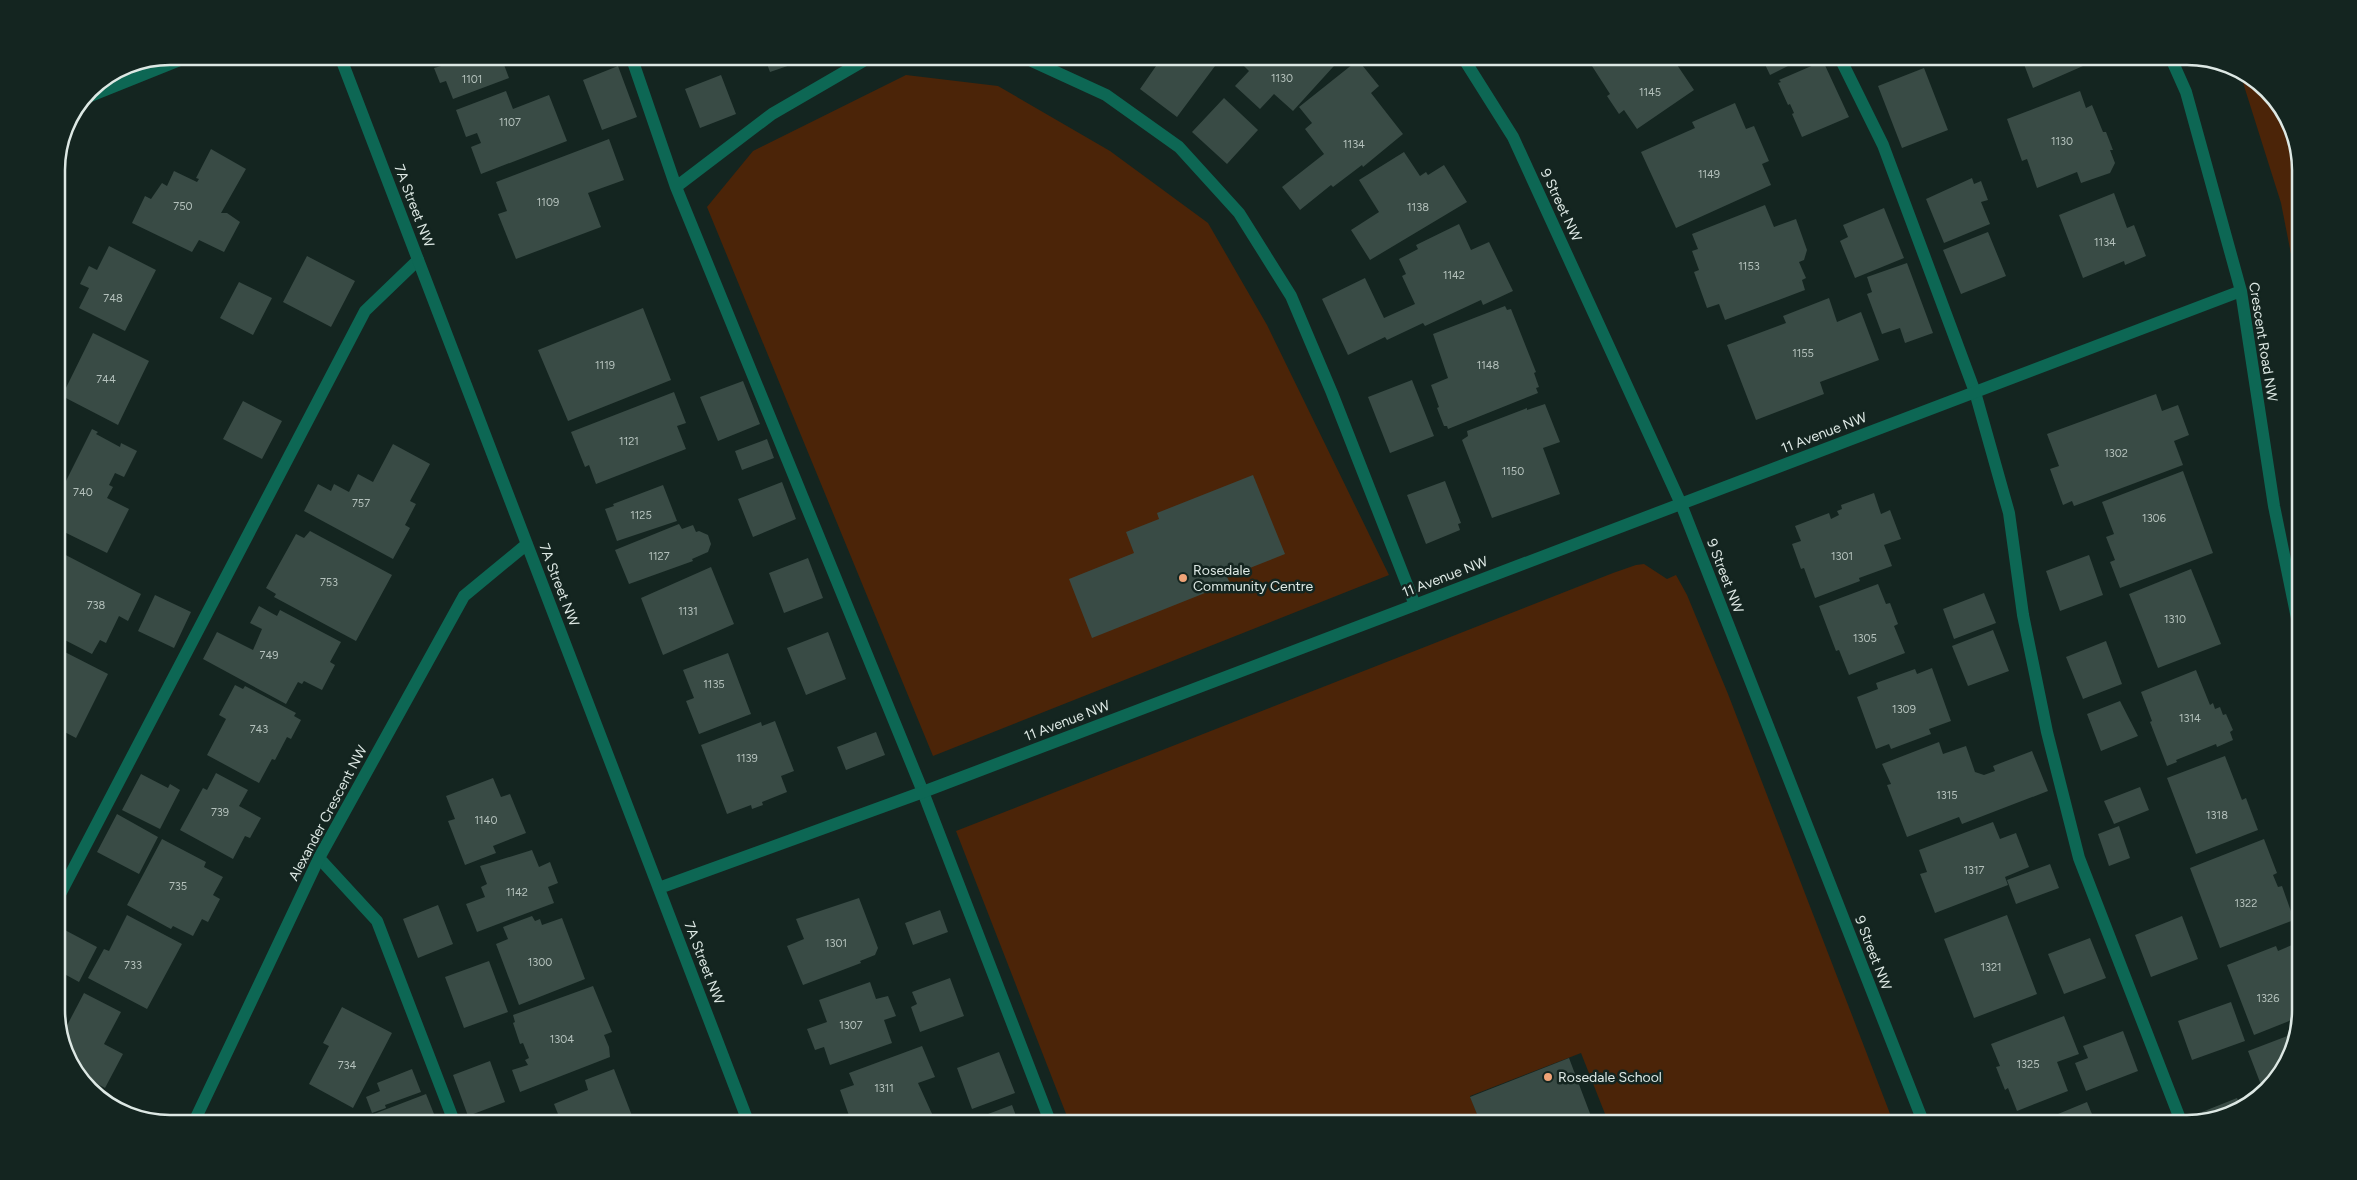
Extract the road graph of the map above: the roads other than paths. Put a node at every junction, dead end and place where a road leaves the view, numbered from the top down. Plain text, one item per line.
1 (167, 65) edge
2 (343, 65) edge
3 (634, 65) edge
4 (856, 65) edge
5 (1039, 65) edge
6 (1468, 65) edge
7 (1843, 65) edge
8 (2174, 65) edge
9 (100, 92) edge
10 (676, 187) junction
11 (418, 260) junction
12 (2241, 290) junction
13 (1975, 392) junction
14 (1680, 504) junction
15 (527, 544) junction
16 (2292, 594) edge
17 (1416, 605) junction
18 (923, 792) junction
19 (320, 858) junction
20 (65, 883) edge
21 (659, 888) junction
22 (197, 1115) edge
23 (452, 1115) edge
24 (746, 1115) edge
25 (1048, 1115) edge
26 (1920, 1115) edge
27 (2178, 1115) edge

1 - 9 street
2 - 11 street, 7A Street NW
3 - 10 street
4 - 10 street
5 - 17 street
6 - 14 street, 9 Street NW
7 - 13 street
8 - 12 street, Crescent Road NW
10 - 18 street
11 - 15 street, 7A Street NW
11 - 20 street
12 - 13 street, 11 Avenue NW
12 - 16 street, Crescent Road NW
13 - 14 street, 11 Avenue NW
13 - 27 street
14 - 17 street, 11 Avenue NW
14 - 26 street, 9 Street NW
15 - 19 street, Alexander Crescent NW
15 - 21 street, 7A Street NW
17 - 18 street, 11 Avenue NW
18 - 21 street, 11 Avenue NW
18 - 25 street
19 - 22 street, Alexander Crescent NW
19 - 23 street
21 - 24 street, 7A Street NW

